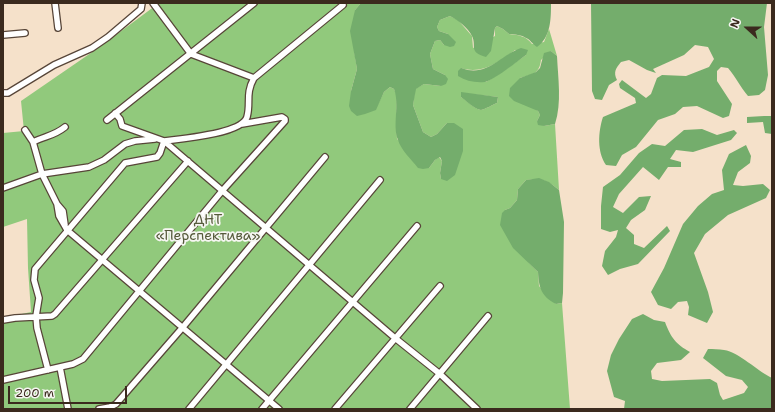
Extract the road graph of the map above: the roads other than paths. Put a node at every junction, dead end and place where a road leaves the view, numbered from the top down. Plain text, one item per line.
1 (55, 3) edge
2 (142, 3) edge
3 (153, 3) edge
4 (254, 3) edge
5 (343, 5) dead end
6 (58, 28) dead end
7 (25, 33) dead end
8 (3, 35) edge
9 (191, 54) junction
10 (254, 78) junction
11 (3, 93) edge
12 (115, 113) junction
13 (107, 120) dead end
14 (242, 124) junction
15 (65, 127) dead end
16 (25, 130) dead end
17 (162, 140) junction
18 (33, 142) junction
19 (326, 157) dead end
20 (188, 161) junction
21 (42, 174) junction
22 (380, 180) dead end
23 (3, 188) edge
24 (222, 191) junction
25 (417, 226) dead end
26 (66, 227) junction
27 (266, 228) junction
28 (103, 260) junction
29 (310, 266) junction
30 (440, 286) dead end
31 (140, 291) junction
32 (352, 302) junction
33 (36, 316) junction
34 (488, 316) dead end
35 (3, 320) edge
36 (183, 327) junction
37 (395, 338) junction
38 (226, 364) junction
39 (60, 367) junction
40 (48, 370) junction
41 (440, 374) junction
42 (3, 380) edge
43 (269, 400) junction
44 (111, 408) edge
45 (68, 409) edge
46 (99, 409) edge
47 (189, 409) edge
48 (262, 409) edge
49 (279, 409) edge
50 (335, 409) edge
51 (410, 409) edge
52 (477, 409) edge

1 - 6 street
2 - 11 street
3 - 9 street
4 - 9 street
5 - 10 street
7 - 8 street
9 - 10 street
9 - 12 street
10 - 14 street
12 - 13 street
12 - 17 street
14 - 17 street
14 - 24 street
15 - 18 street
16 - 18 street
17 - 20 street
17 - 21 street
17 - 26 street
18 - 21 street
19 - 27 street
20 - 24 street
20 - 28 street
21 - 23 street
21 - 26 street
22 - 29 street
24 - 27 street
24 - 31 street
25 - 32 street
26 - 28 street
26 - 33 street
27 - 29 street
27 - 36 street
28 - 31 street
28 - 33 street
29 - 32 street
29 - 38 street
30 - 37 street
31 - 36 street
31 - 39 street
32 - 37 street
32 - 43 street
33 - 35 street
33 - 40 street
34 - 41 street
36 - 38 street
36 - 44 street
37 - 41 street
37 - 50 street
38 - 43 street
38 - 47 street
39 - 40 street
39 - 45 street
40 - 42 street
41 - 51 street
41 - 52 street
43 - 48 street
43 - 49 street
44 - 46 street

